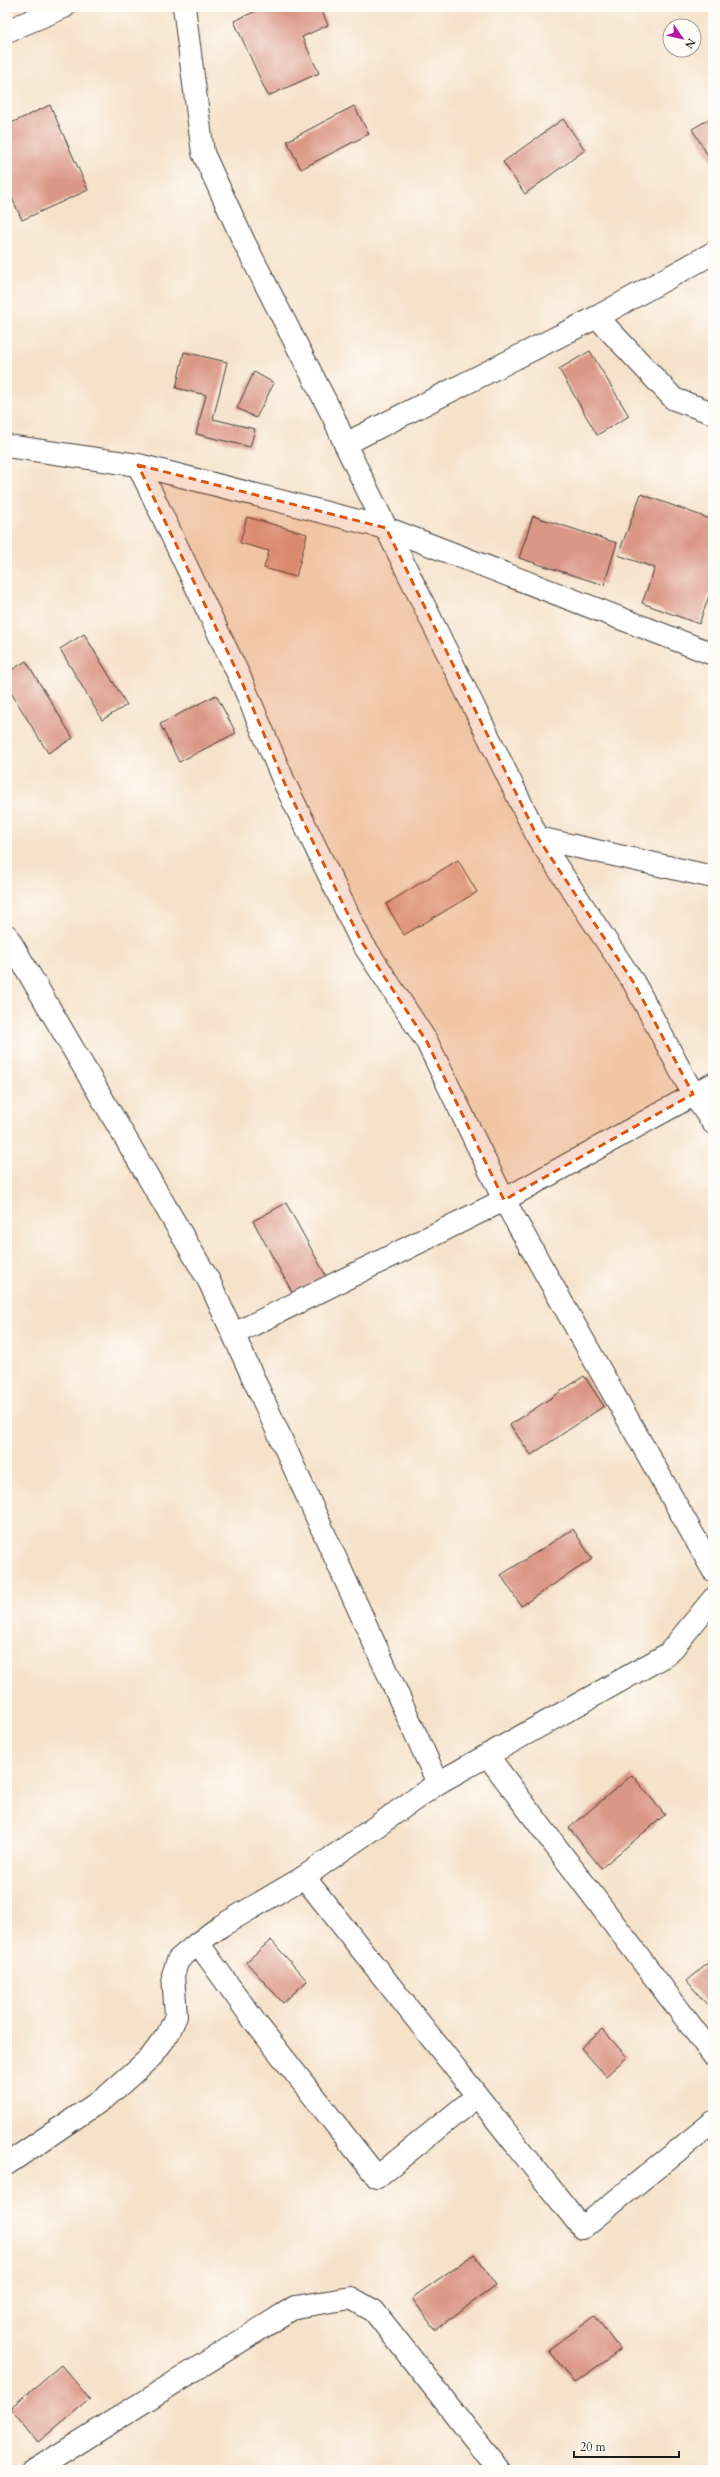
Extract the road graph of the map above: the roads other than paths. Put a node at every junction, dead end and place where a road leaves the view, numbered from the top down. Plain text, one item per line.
1 (64, 7) edge
2 (184, 7) edge
3 (7, 31) edge
4 (713, 253) edge
5 (597, 317) junction
6 (713, 414) edge
7 (345, 444) junction
8 (7, 446) edge
9 (138, 465) junction
10 (386, 528) junction
11 (713, 653) edge
12 (538, 838) junction
13 (713, 877) edge
14 (7, 936) edge
15 (713, 1084) edge
16 (693, 1094) junction
17 (713, 1123) edge
18 (504, 1200) junction
19 (234, 1334) junction
20 (713, 1570) edge
21 (713, 1599) edge
22 (487, 1755) junction
23 (438, 1783) junction
24 (304, 1877) junction
25 (198, 1943) junction
26 (713, 2055) edge
27 (477, 2096) junction
28 (713, 2122) edge
29 (7, 2164) edge
30 (35, 2470) edge
31 (499, 2470) edge

1 - 3 street
2 - 7 street
4 - 5 street
5 - 6 street
5 - 7 street
7 - 10 street
8 - 9 street
9 - 10 street
9 - 18 street
10 - 11 street
10 - 12 street
12 - 13 street
12 - 16 street
14 - 19 street
15 - 16 street
16 - 17 street
16 - 18 street
18 - 19 street
18 - 20 street
19 - 23 street
21 - 22 street
22 - 23 street
22 - 26 street
23 - 24 street
24 - 25 street
24 - 27 street
25 - 27 street
25 - 29 street
27 - 28 street
30 - 31 street

